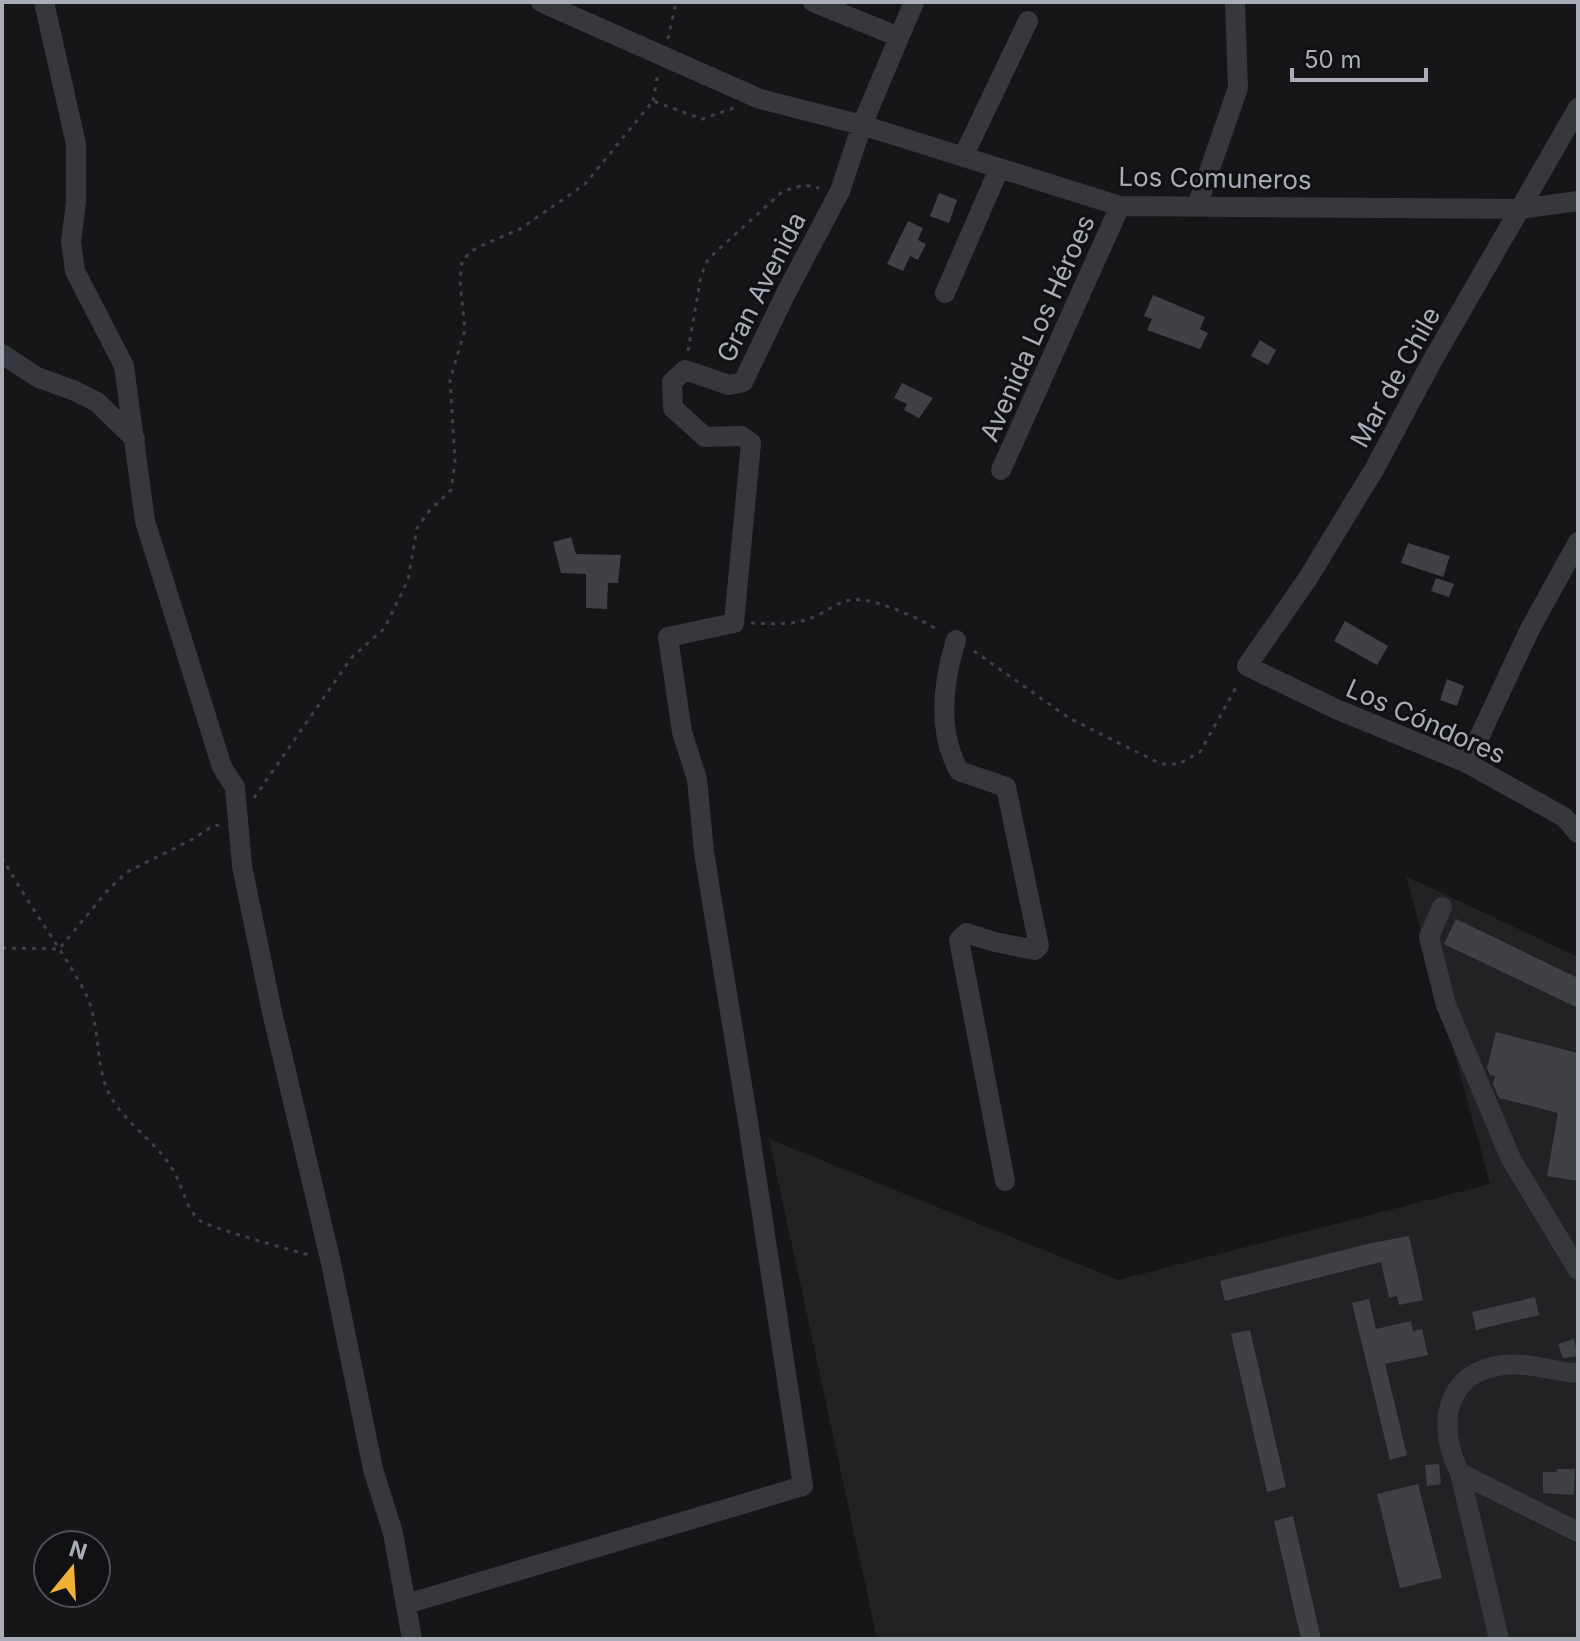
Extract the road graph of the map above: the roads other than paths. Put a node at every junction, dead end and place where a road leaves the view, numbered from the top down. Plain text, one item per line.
1 (44, 2) edge
2 (541, 2) edge
3 (813, 2) edge
4 (914, 2) edge
5 (1235, 2) edge
6 (1028, 21) dead end
7 (899, 37) junction
8 (1578, 108) edge
9 (862, 125) junction
10 (963, 157) junction
11 (999, 169) junction
12 (1578, 201) edge
13 (1120, 206) junction
14 (1197, 206) junction
15 (1520, 209) junction
16 (945, 293) dead end
17 (2, 354) edge
18 (135, 439) junction
19 (1001, 470) dead end
20 (1578, 542) edge
21 (956, 640) road end
22 (1247, 666) joint
23 (1467, 763) junction
24 (1578, 833) edge
25 (1442, 907) dead end
26 (1005, 1181) dead end
27 (1578, 1270) edge
28 (1578, 1373) edge
29 (1460, 1473) junction
30 (1578, 1532) edge
31 (406, 1604) junction
32 (412, 1639) edge
33 (1499, 1639) edge

1 - 18 street
2 - 9 street, Los Comuneros
3 - 7 street
4 - 7 street, Gran Avenida
5 - 14 street
6 - 10 street
7 - 9 street, Gran Avenida
8 - 15 street, Mar de Chile
9 - 10 street, Los Comuneros
9 - 31 street, Gran Avenida
10 - 11 street, Los Comuneros
11 - 13 street, Los Comuneros
11 - 16 street
12 - 15 street, Los Comuneros
13 - 14 street, Los Comuneros
13 - 19 street, Avenida Los Héroes
14 - 15 street, Los Comuneros
15 - 22 street, Mar de Chile
17 - 18 street
18 - 31 street
20 - 23 street
21 - 26 street
22 - 23 street, Los Cóndores
23 - 24 street, Los Cóndores
25 - 27 street
28 - 29 street
29 - 30 street
29 - 33 street
31 - 32 street

